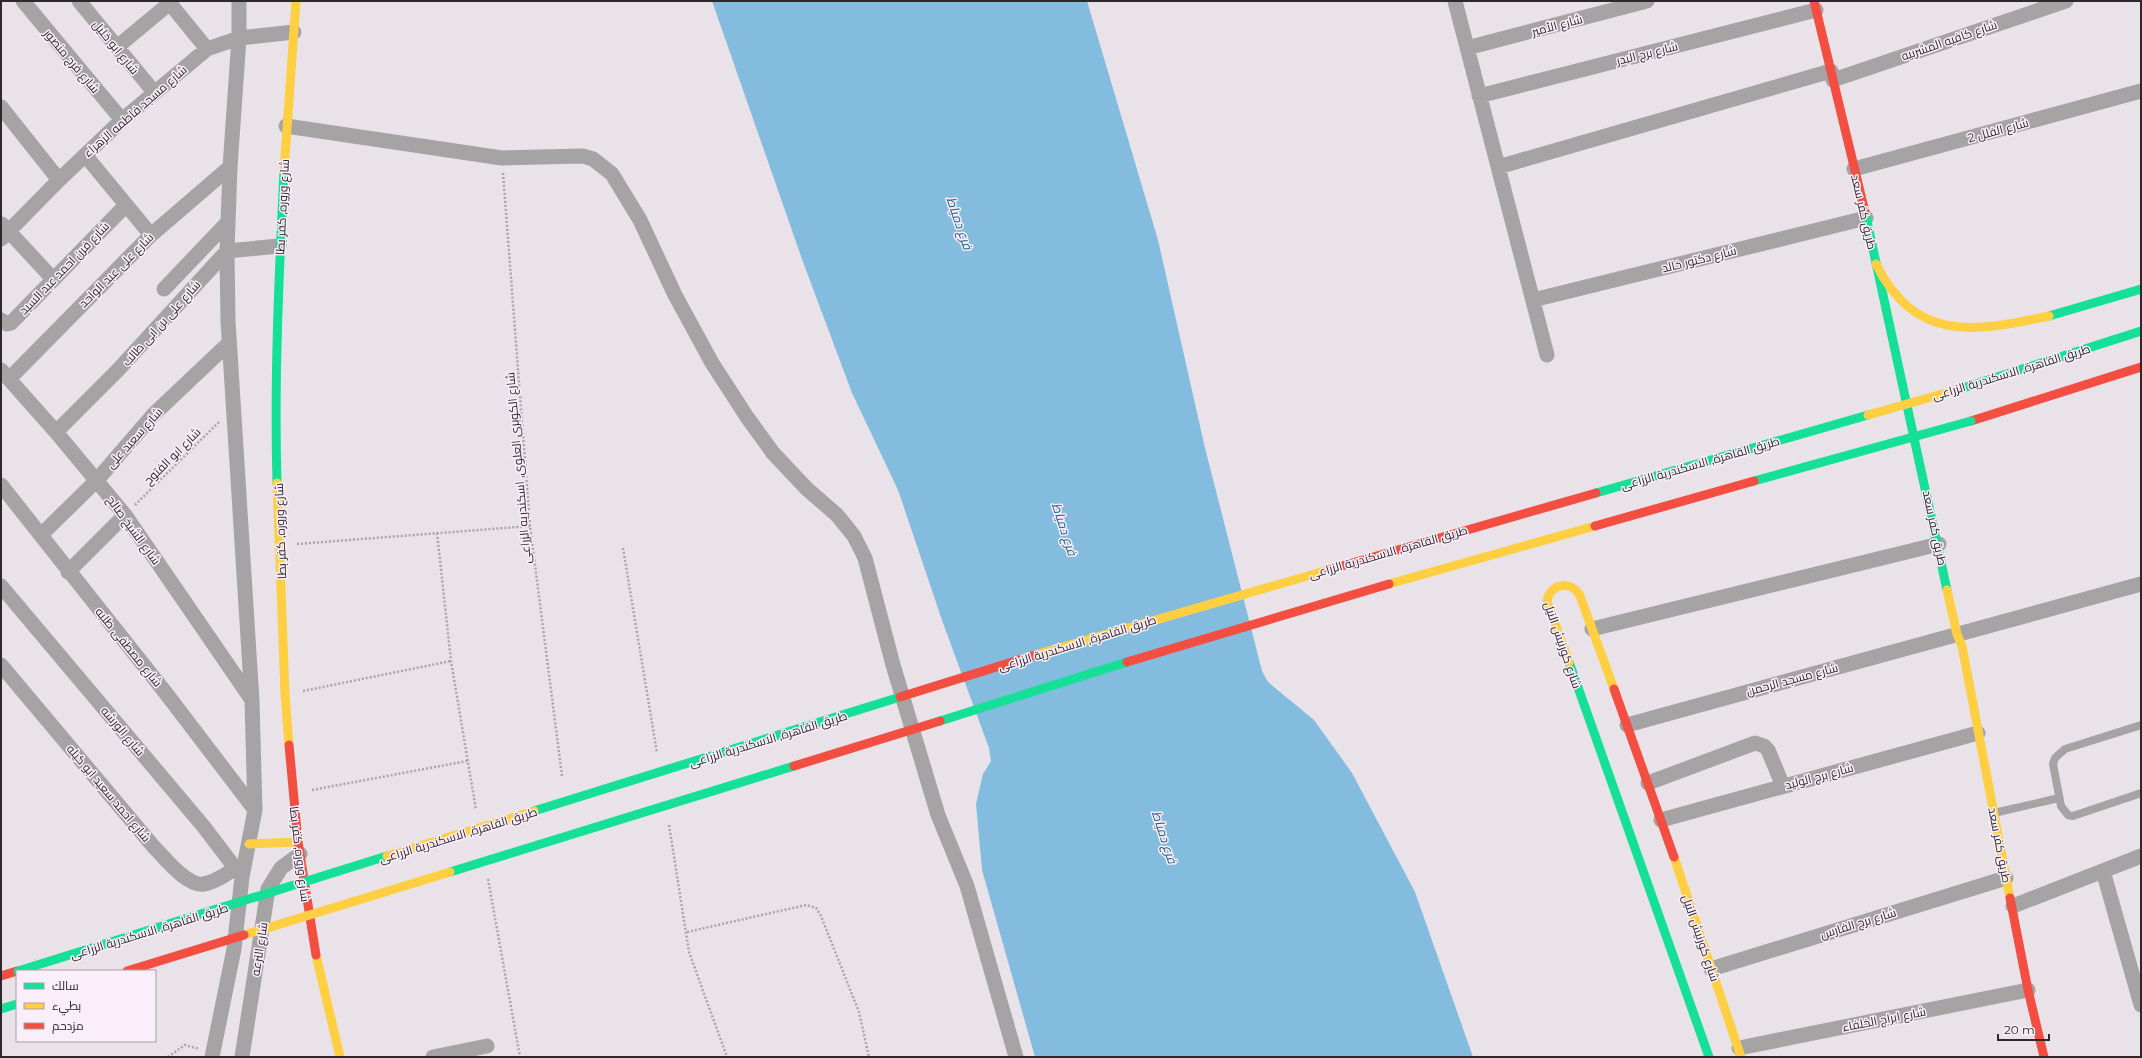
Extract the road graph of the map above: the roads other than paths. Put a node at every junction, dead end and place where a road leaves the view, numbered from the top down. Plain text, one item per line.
1 (23, 1) edge
2 (78, 1) edge
3 (239, 1) edge
4 (296, 1) edge
5 (1647, 1) edge
6 (2066, 1) edge
7 (169, 2) edge
8 (1458, 2) edge
9 (1815, 5) edge
10 (294, 32) junction
11 (239, 38) junction
12 (117, 47) junction
13 (1467, 48) junction
14 (207, 49) junction
15 (1832, 76) junction
16 (2141, 91) edge
17 (154, 92) junction
18 (1479, 96) junction
19 (1, 107) edge
20 (122, 120) junction
21 (286, 126) junction
22 (85, 155) junction
23 (230, 167) junction
24 (1498, 167) junction
25 (1854, 169) junction
26 (59, 180) junction
27 (126, 205) junction
28 (1866, 218) junction
29 (228, 222) junction
30 (3, 232) edge
31 (151, 235) junction
32 (279, 246) junction
33 (227, 251) junction
34 (1876, 264) junction
35 (53, 279) junction
36 (164, 289) dead end
37 (2141, 289) edge
38 (1533, 300) junction
39 (1, 320) edge
40 (2141, 331) edge
41 (229, 343) junction
42 (1547, 355) dead end
43 (2141, 367) edge
44 (5, 375) edge
45 (56, 432) junction
46 (97, 480) junction
47 (1, 485) edge
48 (125, 515) junction
49 (41, 535) junction
50 (1939, 544) junction
51 (68, 572) junction
52 (2141, 584) edge
53 (1, 586) edge
54 (1592, 629) junction
55 (1957, 634) junction
56 (1, 665) edge
57 (252, 701) junction
58 (1627, 725) junction
59 (2141, 725) edge
60 (1978, 733) junction
61 (1648, 783) junction
62 (1783, 786) junction
63 (2141, 793) edge
64 (2059, 798) junction
65 (254, 810) junction
66 (1994, 813) junction
67 (1661, 820) junction
68 (249, 844) junction
69 (299, 848) junction
70 (2141, 856) edge
71 (2103, 871) junction
72 (238, 873) junction
73 (2006, 878) junction
74 (2013, 906) junction
75 (1711, 969) junction
76 (21, 970) edge
77 (130, 970) edge
78 (16, 972) edge
79 (1, 976) edge
80 (2028, 990) junction
81 (16, 1004) edge
82 (2141, 1005) edge
83 (1, 1009) edge
84 (487, 1046) dead end
85 (1740, 1053) edge
86 (213, 1054) edge
87 (242, 1057) edge
88 (340, 1057) edge
89 (433, 1057) edge
90 (1016, 1057) edge
91 (1709, 1057) edge
92 (2044, 1057) edge

1 - 20 street, شارع فرج منصور
2 - 12 street, شارع ابو خليل
3 - 11 street, شارع الترعه
4 - 10 main road, شارع وروره, كفر بطا
5 - 13 street, شارع الأمير
6 - 15 street, شارع كافيه المشربيه
7 - 12 street
7 - 14 street
8 - 13 street
9 - 15 main road, طريق كفر سعد
9 - 18 street, شارع برج البدر
10 - 11 street, شارع مسجد فاطمه الزهراء
10 - 21 main road, شارع وروره, كفر بطا
11 - 14 street, شارع مسجد فاطمه الزهراء
11 - 23 street, شارع الترعه
12 - 17 street, شارع ابو خليل
13 - 18 street
14 - 17 street, شارع مسجد فاطمه الزهراء
15 - 24 street, شارع كافيه المشربيه
15 - 25 main road, طريق كفر سعد
16 - 25 street, شارع الفلل 2
17 - 20 street, شارع مسجد فاطمه الزهراء
18 - 24 street
19 - 26 street
20 - 22 street, شارع مسجد فاطمه الزهراء
21 - 32 main road, شارع وروره, كفر بطا
21 - 90 street
22 - 26 street, شارع مسجد فاطمه الزهراء
22 - 27 street
23 - 29 street, شارع الترعه
23 - 31 street, شارع على عبد الواحد
24 - 38 street
25 - 28 main road, طريق كفر سعد
26 - 30 street, شارع مسجد فاطمه الزهراء
27 - 31 street
27 - 35 street, شارع فرن احمد عبد السيد
28 - 34 main road, طريق كفر سعد
28 - 38 street, شارع دكتور خالد
29 - 33 street, شارع الترعه
29 - 36 street
30 - 35 street
31 - 44 street, شارع على عبد الواحد
32 - 33 street
32 - 69 main road, شارع وروره, كفر بطا
33 - 41 street, شارع الترعه
33 - 45 street, شارع على بن ابى طالب
34 - 37 main road
34 - 50 main road, طريق كفر سعد
35 - 39 street, شارع فرن احمد عبد السيد
38 - 42 street
40 - 76 main road, طريق القاهرة, الاسكندرية الزراعى, bridge
41 - 46 street, شارع سعيد على
41 - 57 street, شارع الترعه
43 - 77 main road, bridge
44 - 45 street, شارع الشيخ صالح
45 - 46 street, شارع الشيخ صالح
46 - 48 street, شارع الشيخ صالح
46 - 49 street, شارع سعيد على
47 - 49 street, شارع مصطفى طلبه
48 - 51 street
48 - 57 street, شارع الشيخ صالح
49 - 51 street, شارع مصطفى طلبه
50 - 54 street
50 - 55 main road, طريق كفر سعد
51 - 65 street, شارع مصطفى طلبه
52 - 55 street, شارع مسجد الرحمن
53 - 72 street, شارع الورشه
54 - 58 main road, شارع كورنيش النيل
54 - 91 main road, شارع كورنيش النيل
55 - 58 street, شارع مسجد الرحمن
55 - 60 main road, طريق كفر سعد
56 - 72 street, شارع احمد سعيد ابو كيله
57 - 65 street, شارع الترعه
58 - 61 main road, شارع كورنيش النيل
59 - 64 lane
60 - 62 street, شارع برج الوليد
60 - 66 main road, طريق كفر سعد
61 - 62 street
61 - 67 main road, شارع كورنيش النيل
62 - 67 street, شارع برج الوليد
63 - 64 lane
64 - 66 lane
65 - 68 street, شارع الترعه
66 - 73 main road, طريق كفر سعد
67 - 75 main road, شارع كورنيش النيل
68 - 69 main road
68 - 72 street, شارع الترعه
69 - 87 street, شارع الترعه
69 - 88 main road, شارع وروره, كفر بطا
70 - 71 street
71 - 74 street
71 - 82 street
72 - 86 street, شارع الترعه
73 - 74 main road, طريق كفر سعد
73 - 75 street, شارع برج الفارس
74 - 80 main road, طريق كفر سعد
75 - 85 main road, شارع كورنيش النيل
78 - 79 main road, طريق القاهرة, الاسكندرية الزراعى
80 - 85 street, شارع ابراج الخلفاء
80 - 92 main road, طريق كفر سعد
81 - 83 main road
84 - 89 street

